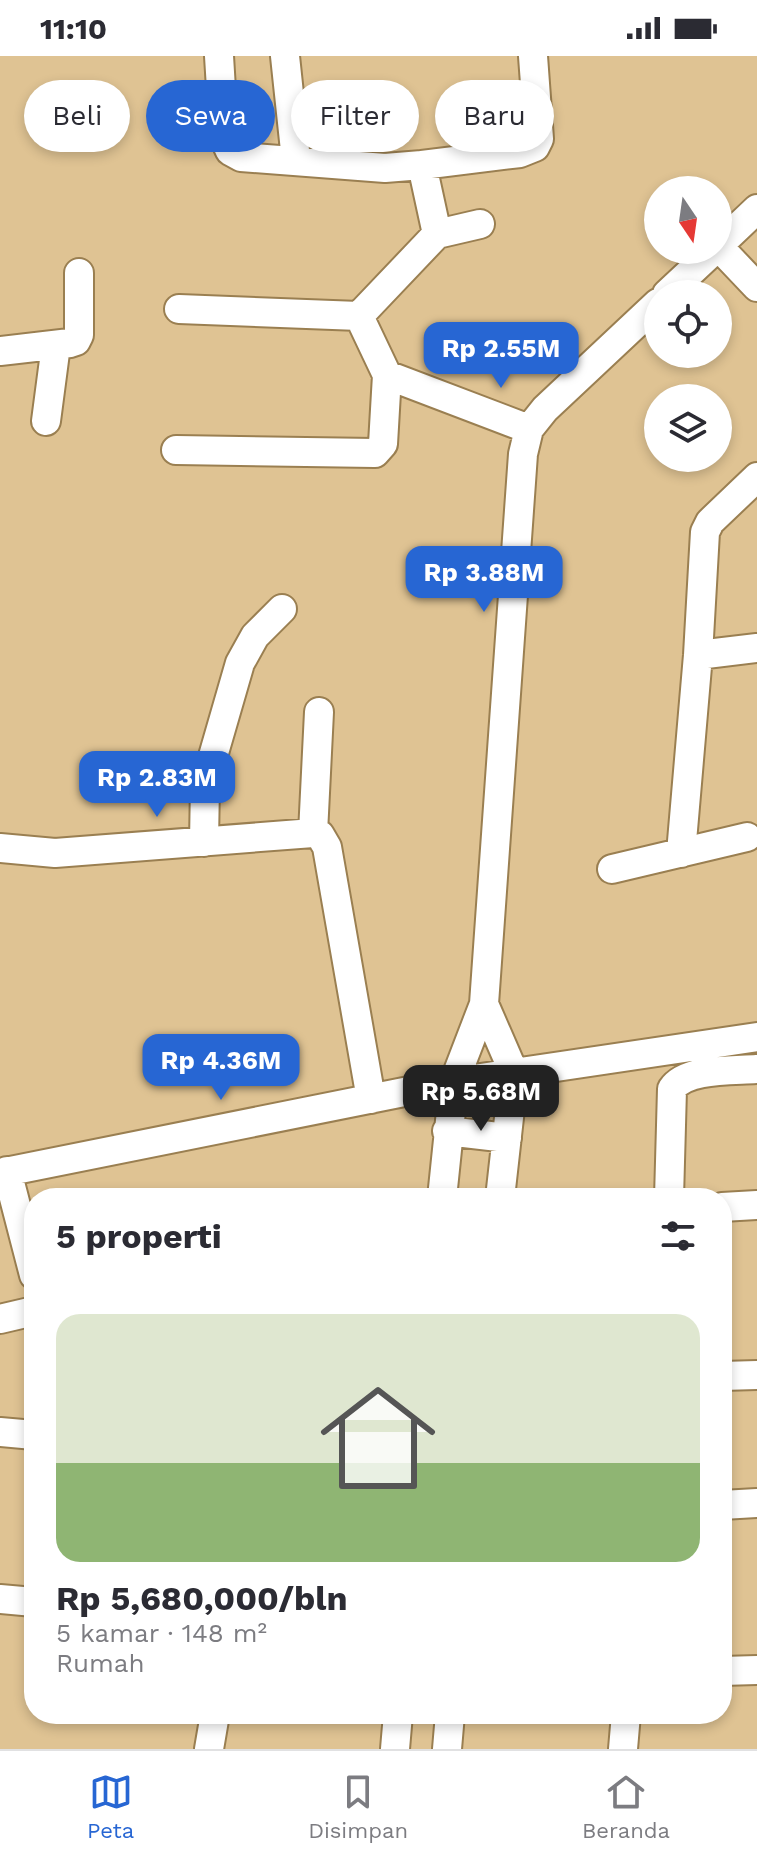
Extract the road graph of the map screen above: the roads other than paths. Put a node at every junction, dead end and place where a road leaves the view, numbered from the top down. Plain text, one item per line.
1 (219, 56) edge
2 (285, 56) edge
3 (533, 56) edge
4 (296, 160) junction
5 (422, 165) junction
6 (757, 209) edge
7 (480, 224) dead end
8 (732, 233) edge
9 (437, 234) junction
10 (732, 253) edge
11 (732, 259) edge
12 (699, 264) edge
13 (757, 268) edge
14 (79, 273) dead end
15 (682, 280) edge
16 (757, 287) edge
17 (179, 309) dead end
18 (359, 316) junction
19 (644, 316) edge
20 (56, 345) junction
21 (0, 351) edge
22 (387, 375) junction
23 (46, 421) dead end
24 (529, 429) junction
25 (176, 450) dead end
26 (751, 487) edge
27 (282, 609) dead end
28 (757, 648) edge
29 (698, 655) junction
30 (319, 712) dead end
31 (313, 833) junction
32 (747, 837) dead end
33 (204, 842) junction
34 (0, 848) edge
35 (681, 853) junction
36 (612, 869) dead end
37 (484, 1004) junction
38 (757, 1037) edge
39 (757, 1069) edge
40 (514, 1073) junction
41 (454, 1082) junction
42 (371, 1099) junction
43 (447, 1131) junction
44 (507, 1138) junction
45 (4, 1172) edge
46 (443, 1188) edge
47 (501, 1188) edge
48 (669, 1188) edge
49 (757, 1205) edge
50 (732, 1206) edge
51 (24, 1241) edge
52 (24, 1313) edge
53 (0, 1319) edge
54 (757, 1375) edge
55 (732, 1376) edge
56 (0, 1432) edge
57 (24, 1434) edge
58 (757, 1503) edge
59 (732, 1504) edge
60 (0, 1599) edge
61 (24, 1601) edge
62 (757, 1670) edge
63 (732, 1671) edge
64 (213, 1724) edge
65 (397, 1724) edge
66 (449, 1724) edge
67 (625, 1724) edge
68 (209, 1749) edge
69 (395, 1749) edge
70 (447, 1749) edge
71 (623, 1749) edge

1 - 4 street
2 - 4 street
3 - 5 street
4 - 5 street
5 - 9 street
6 - 8 street
7 - 9 street
9 - 18 street
10 - 13 street
11 - 16 street
12 - 15 street
14 - 20 street
17 - 18 street
18 - 22 street
19 - 24 street
20 - 21 street
20 - 23 street
22 - 24 street
22 - 25 street
24 - 37 street
26 - 29 street
27 - 33 street
28 - 29 street
29 - 35 street
30 - 31 street
31 - 33 street
31 - 42 street
32 - 35 street
33 - 34 street
35 - 36 street
37 - 40 street
37 - 41 street
38 - 40 street
39 - 48 street
40 - 41 street
40 - 44 street
41 - 42 street
41 - 43 street
42 - 45 street
43 - 44 street
43 - 46 street
44 - 47 street
45 - 51 street
49 - 50 street
52 - 53 street
54 - 55 street
56 - 57 street
58 - 59 street
60 - 61 street
62 - 63 street
64 - 68 street
65 - 69 street
66 - 70 street
67 - 71 street

